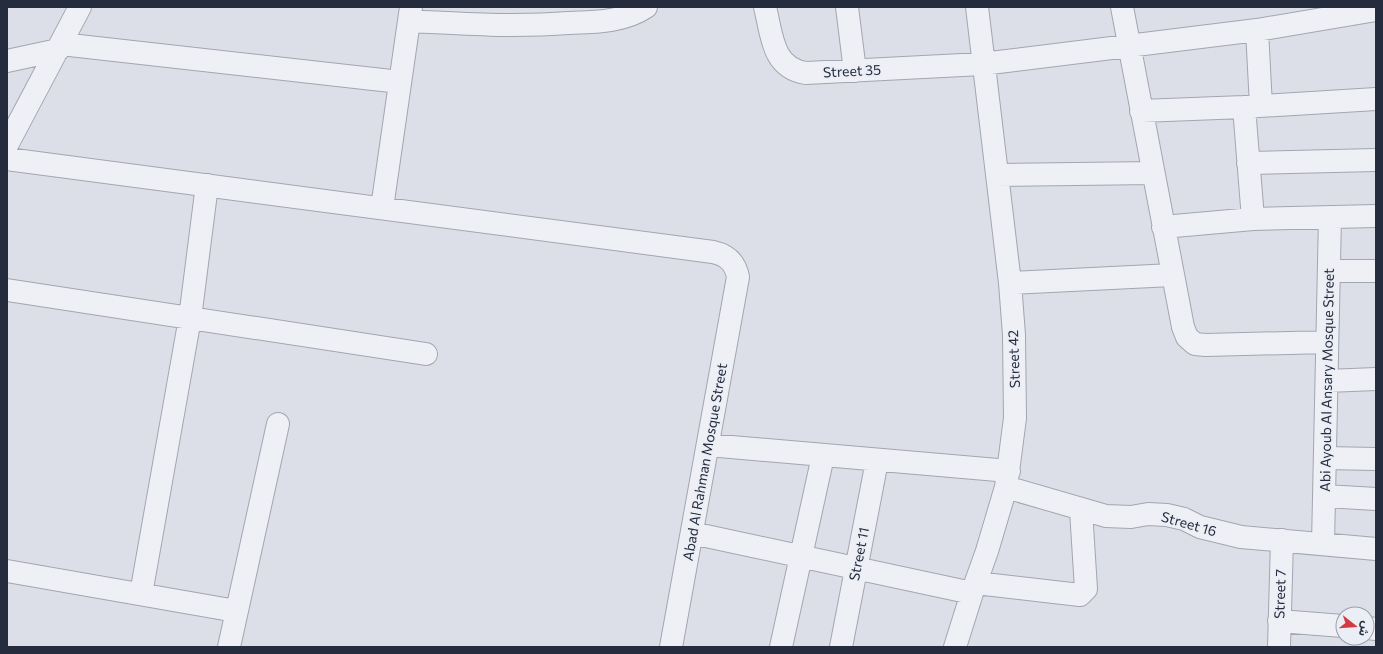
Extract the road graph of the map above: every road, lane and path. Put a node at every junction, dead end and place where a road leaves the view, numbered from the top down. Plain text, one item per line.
1 (80, 7) edge
2 (646, 7) edge
3 (765, 7) edge
4 (847, 7) edge
5 (977, 7) edge
6 (1122, 7) edge
7 (1376, 10) edge
8 (1347, 12) edge
9 (410, 14) edge
10 (1257, 30) junction
11 (1129, 45) junction
12 (60, 47) junction
13 (7, 62) edge
14 (982, 64) junction
15 (855, 71) junction
16 (400, 82) junction
17 (1376, 98) edge
18 (1253, 107) junction
19 (1141, 111) junction
20 (7, 145) edge
21 (7, 159) edge
22 (1376, 160) edge
23 (1248, 163) junction
24 (1153, 174) junction
25 (998, 175) junction
26 (208, 185) junction
27 (382, 208) junction
28 (1376, 216) edge
29 (1330, 217) junction
30 (1253, 219) junction
31 (1163, 227) junction
32 (1329, 271) junction
33 (1376, 271) edge
34 (1172, 275) junction
35 (1010, 283) junction
36 (7, 290) edge
37 (190, 318) junction
38 (1327, 342) junction
39 (426, 354) dead end
40 (1376, 379) edge
41 (1326, 382) junction
42 (278, 424) dead end
43 (708, 445) junction
44 (823, 456) junction
45 (1325, 458) junction
46 (1376, 458) edge
47 (876, 460) junction
48 (1007, 479) junction
49 (1325, 496) junction
50 (1376, 499) edge
51 (1081, 510) junction
52 (692, 533) junction
53 (1282, 540) junction
54 (1323, 544) junction
55 (1376, 549) edge
56 (801, 556) junction
57 (856, 568) junction
58 (7, 571) edge
59 (974, 588) junction
60 (141, 594) junction
61 (236, 610) junction
62 (1279, 621) junction
63 (1335, 625) edge
64 (229, 647) edge
65 (671, 647) edge
66 (781, 647) edge
67 (841, 647) edge
68 (955, 647) edge
69 (1278, 647) edge

1 - 12 street
2 - 9 street
3 - 15 street, Street 35
4 - 15 street
5 - 14 street, Street 42
6 - 11 street
7 - 8 street, Street 35
8 - 10 street, Street 35
9 - 16 street
10 - 11 street, Street 35
10 - 18 street
11 - 14 street, Street 35
11 - 19 street
12 - 13 street
12 - 16 street
12 - 20 street
14 - 15 street, Street 35
14 - 25 street, Street 42
16 - 27 street
17 - 18 street
18 - 19 street
18 - 23 street
19 - 24 street
21 - 26 street
22 - 23 street
23 - 30 street
24 - 25 street
24 - 31 street
25 - 35 street, Street 42
26 - 27 street
26 - 37 street
27 - 43 street, Abad Al Rahman Mosque Street
28 - 29 street
29 - 30 street
29 - 32 street, Abi Ayoub Al Ansary Mosque Street
30 - 31 street
31 - 34 street
32 - 33 street
32 - 38 street, Abi Ayoub Al Ansary Mosque Street
34 - 35 street
34 - 38 street
35 - 48 street, Street 42
36 - 37 street
37 - 39 street
37 - 60 street
38 - 41 street, Abi Ayoub Al Ansary Mosque Street
40 - 41 street
41 - 45 street, Abi Ayoub Al Ansary Mosque Street
42 - 61 street
43 - 44 street, Street 16
43 - 52 street, Abad Al Rahman Mosque Street
44 - 47 street, Street 16
44 - 56 street
45 - 46 street
45 - 49 street, Abi Ayoub Al Ansary Mosque Street
47 - 48 street, Street 16
47 - 57 street, Street 11
48 - 51 street, Street 16
48 - 59 street, Street 42
49 - 50 street
49 - 54 street, Abi Ayoub Al Ansary Mosque Street
51 - 53 street, Street 16
51 - 59 street
52 - 56 street
52 - 65 street, Abad Al Rahman Mosque Street
53 - 54 street, Street 16
53 - 62 street, Street 7
54 - 55 street, Street 16
56 - 57 street
56 - 66 street
57 - 59 street
57 - 67 street, Street 11
58 - 60 street
59 - 68 street, Street 42
60 - 61 street
61 - 64 street
62 - 63 street
62 - 69 street, Street 7

